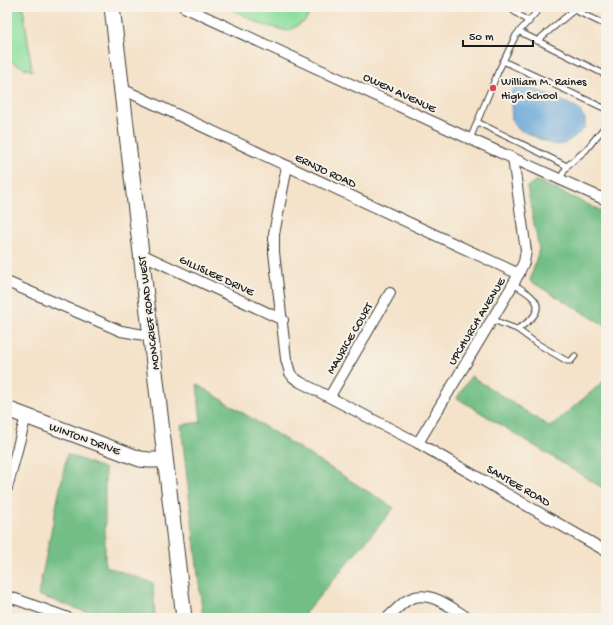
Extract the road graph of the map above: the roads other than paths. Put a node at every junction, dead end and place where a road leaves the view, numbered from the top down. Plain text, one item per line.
1 (112, 7) edge
2 (184, 7) edge
3 (508, 7) edge
4 (541, 7) edge
5 (529, 22) junction
6 (606, 25) edge
7 (520, 32) junction
8 (537, 41) junction
9 (504, 61) junction
10 (606, 75) edge
11 (122, 89) junction
12 (606, 109) edge
13 (477, 122) junction
14 (606, 125) edge
15 (470, 139) junction
16 (514, 158) junction
17 (287, 166) junction
18 (567, 166) junction
19 (560, 179) junction
20 (606, 200) edge
21 (141, 254) junction
22 (519, 274) junction
23 (7, 282) edge
24 (513, 284) junction
25 (390, 293) dead end
26 (492, 319) junction
27 (283, 320) junction
28 (517, 329) junction
29 (150, 336) junction
30 (575, 356) dead end
31 (330, 396) junction
32 (7, 409) edge
33 (26, 416) junction
34 (418, 443) junction
35 (165, 460) junction
36 (7, 488) edge
37 (606, 551) edge
38 (7, 596) edge
39 (68, 618) edge
40 (184, 618) edge
41 (387, 618) edge
42 (468, 618) edge

1 - 11 main road, MONCRIEF ROAD WEST
2 - 15 street, OWEN AVENUE
3 - 5 lane
4 - 5 lane
5 - 7 lane
6 - 8 lane
7 - 8 lane
7 - 9 lane
8 - 10 lane
9 - 12 lane
9 - 13 lane
11 - 17 street, ERNJO ROAD
11 - 21 main road, MONCRIEF ROAD WEST
13 - 15 lane
13 - 18 lane
14 - 18 lane
15 - 16 street, OWEN AVENUE
16 - 19 street, OWEN AVENUE
16 - 22 street, UPCHURCH AVENUE
17 - 22 street, ERNJO ROAD
17 - 27 street
18 - 19 lane
19 - 20 street, OWEN AVENUE
21 - 27 street, GILLISLEE DRIVE
21 - 29 main road, MONCRIEF ROAD WEST
22 - 24 street, UPCHURCH AVENUE
23 - 29 street
24 - 26 street, UPCHURCH AVENUE
24 - 28 lane
25 - 31 street, MAURICE COURT
26 - 28 lane
26 - 34 street, UPCHURCH AVENUE
27 - 31 street
28 - 30 lane
29 - 35 main road, MONCRIEF ROAD WEST
31 - 34 street
32 - 33 main road, WINTON DRIVE
33 - 35 main road, WINTON DRIVE
33 - 36 street
34 - 37 street, SANTEE ROAD
35 - 40 main road, MONCRIEF ROAD WEST
38 - 39 street
41 - 42 street

